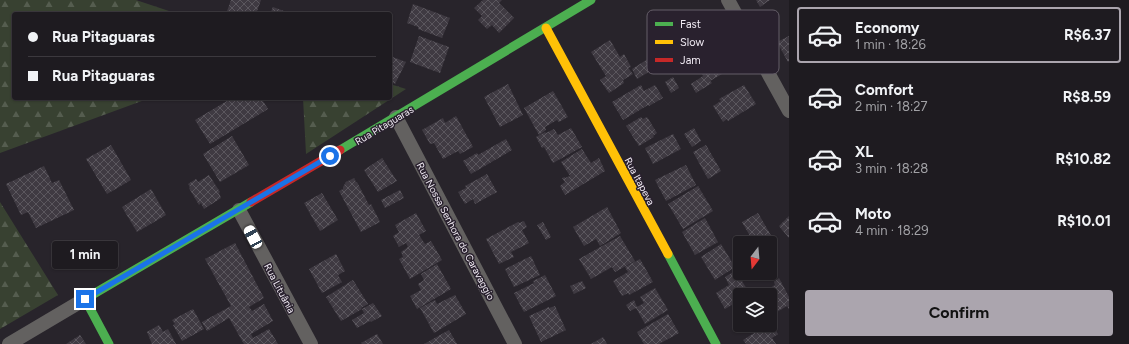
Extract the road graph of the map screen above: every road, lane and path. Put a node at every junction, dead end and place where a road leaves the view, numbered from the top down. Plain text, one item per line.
1 (591, 0) edge
2 (728, 0) edge
3 (733, 10) edge
4 (546, 28) junction
5 (769, 74) edge
6 (789, 111) edge
7 (396, 117) junction
8 (238, 210) junction
9 (85, 299) junction
10 (9, 344) edge
11 (109, 344) edge
12 (311, 344) edge
13 (515, 344) edge
14 (716, 344) edge

1 - 4 street, Rua Pitaguaras
2 - 3 street
4 - 7 street, Rua Pitaguaras
4 - 14 street, Rua Itapeva
5 - 6 street
7 - 8 street, Rua Pitaguaras
7 - 13 street, Rua Nossa Senhora do Caravaggio
8 - 9 street, Rua Pitaguaras
8 - 12 street, Rua Lituânia
9 - 10 street, Rua Pitaguaras
9 - 11 street

